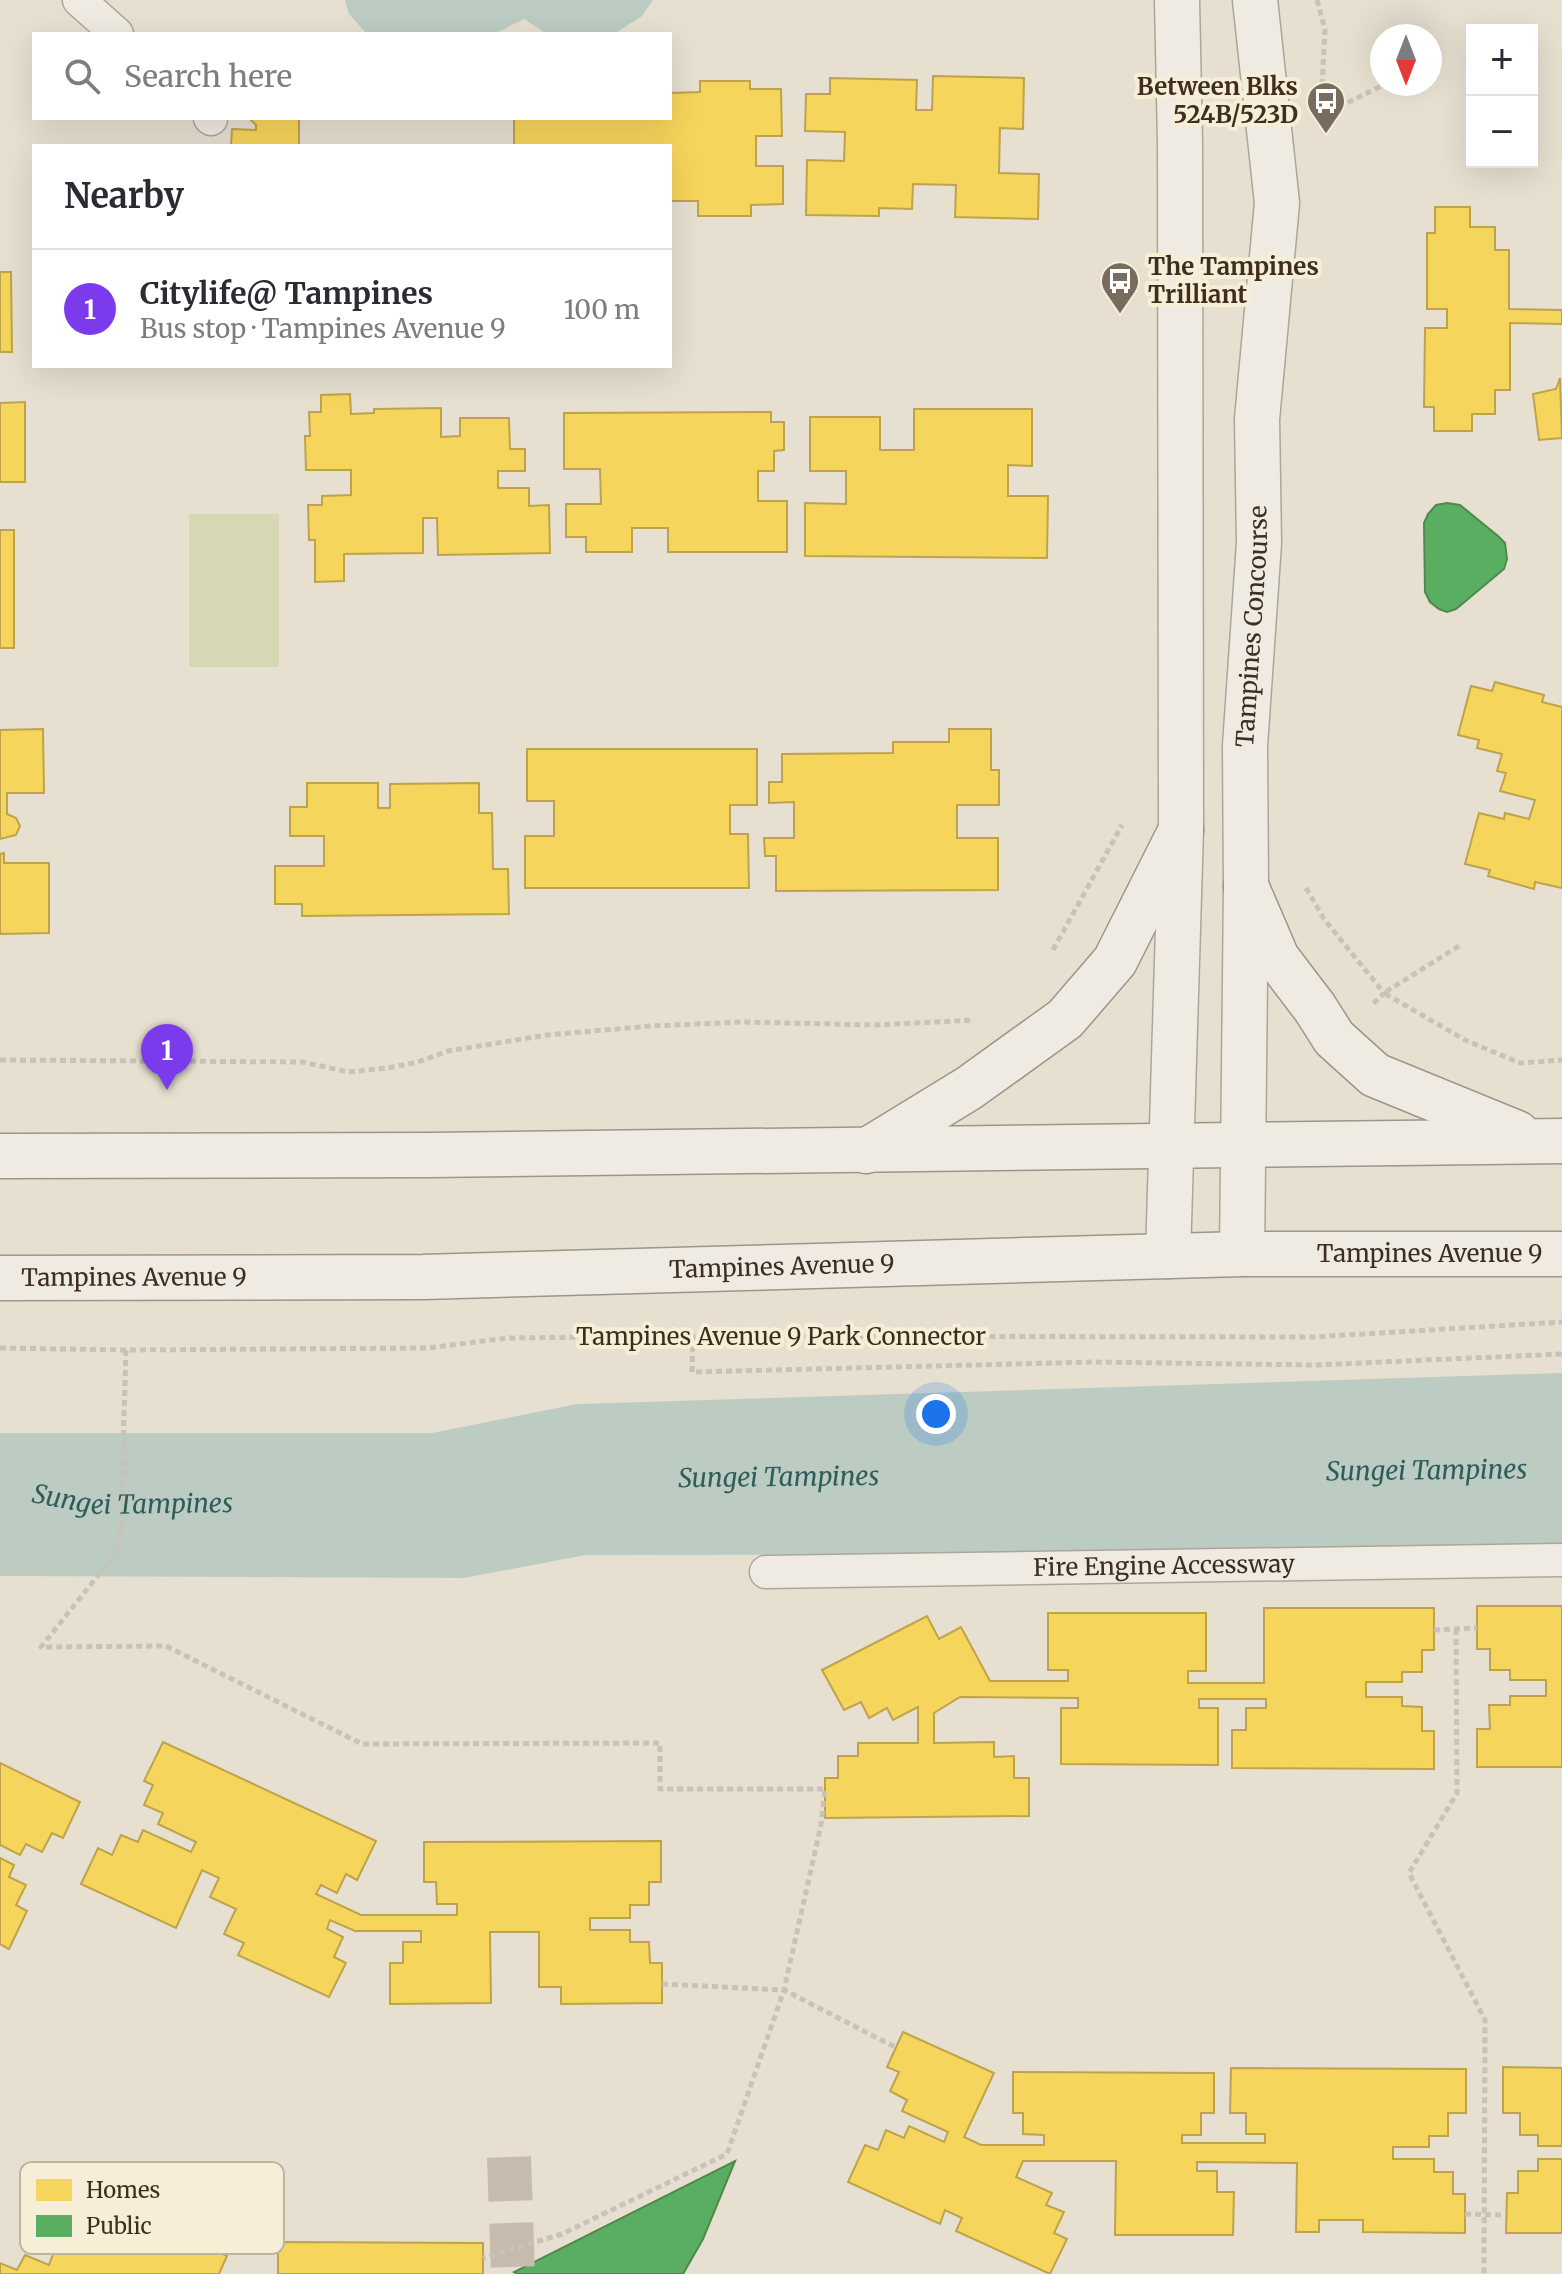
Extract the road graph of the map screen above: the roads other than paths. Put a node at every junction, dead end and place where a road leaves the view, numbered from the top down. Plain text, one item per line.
1 (79, 0) edge
2 (1177, 0) edge
3 (1255, 0) edge
4 (115, 32) edge
5 (1181, 830) junction
6 (1246, 886) junction
7 (1548, 1141) edge
8 (1243, 1145) junction
9 (1171, 1146) junction
10 (866, 1151) junction
11 (0, 1156) edge
12 (1242, 1254) junction
13 (1562, 1254) edge
14 (1168, 1256) junction
15 (0, 1278) edge
16 (1562, 1560) edge
17 (766, 1572) dead end

1 - 4 lane
2 - 5 main road
3 - 6 main road, Tampines Concourse
5 - 9 main road
5 - 10 main road
6 - 7 main road
6 - 8 main road, Tampines Concourse
7 - 8 main road
8 - 9 main road
8 - 12 main road, Tampines Concourse
9 - 10 main road
9 - 14 main road
10 - 11 main road
12 - 13 main road, Tampines Avenue 9
12 - 14 main road, Tampines Avenue 9
14 - 15 main road, Tampines Avenue 9
16 - 17 lane, Fire Engine Accessway

